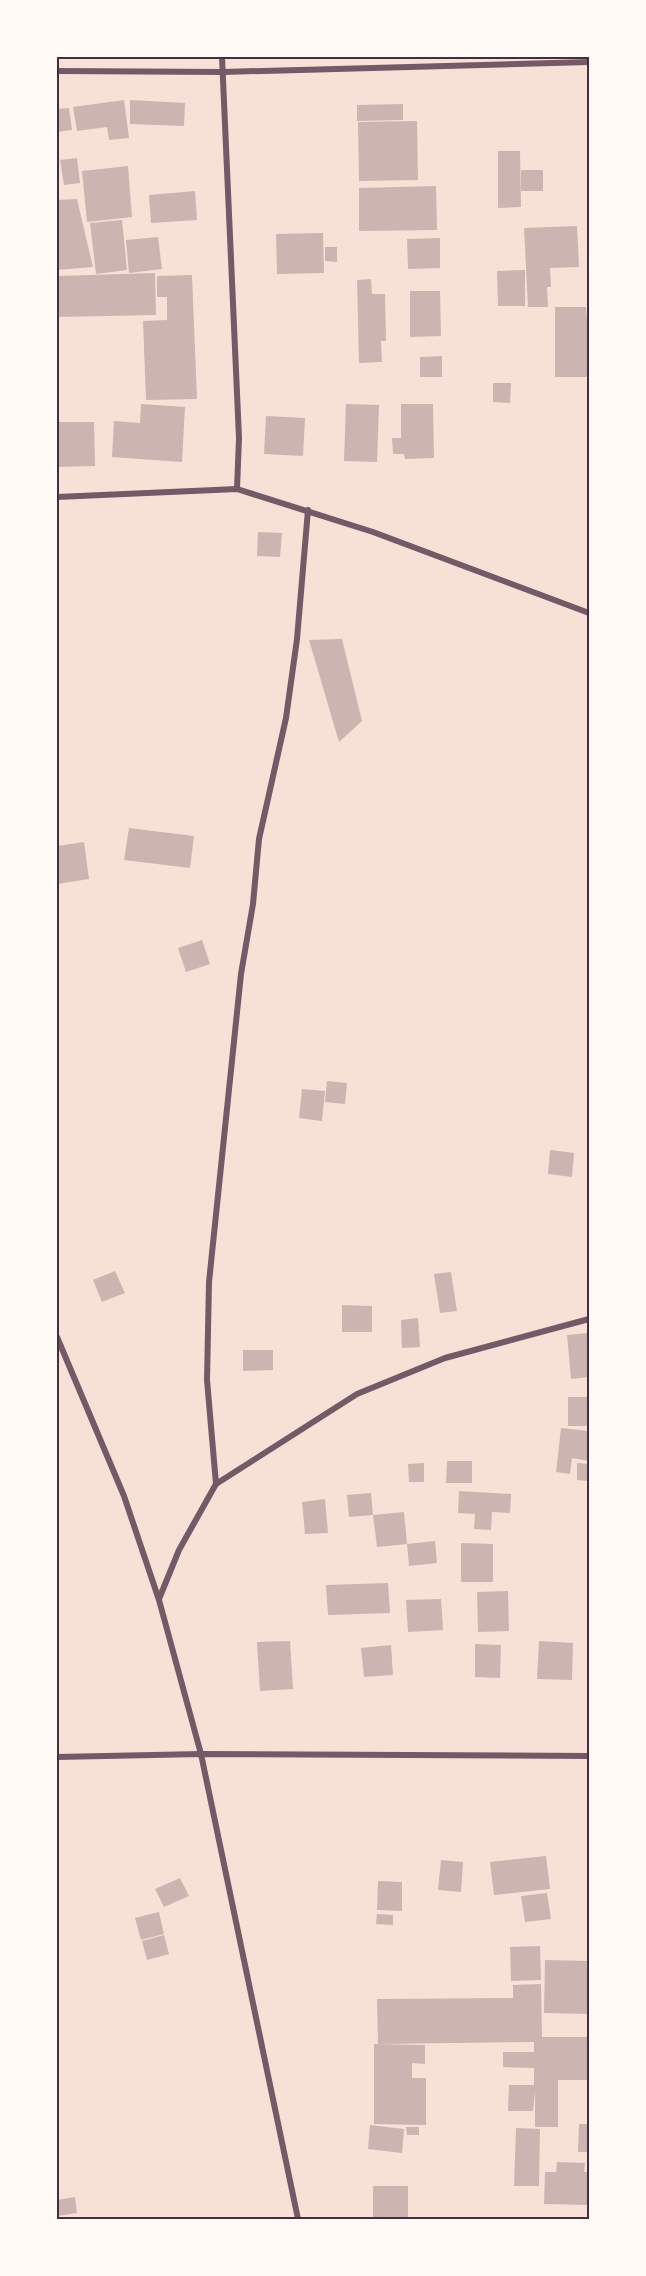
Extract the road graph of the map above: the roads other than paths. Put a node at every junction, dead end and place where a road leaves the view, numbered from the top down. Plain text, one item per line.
1 (222, 57) edge
2 (589, 62) edge
3 (57, 71) edge
4 (223, 72) junction
5 (237, 489) junction
6 (57, 497) edge
7 (308, 510) junction
8 (589, 613) edge
9 (589, 1319) edge
10 (57, 1337) edge
11 (216, 1484) junction
12 (159, 1600) junction
13 (201, 1754) junction
14 (589, 1756) edge
15 (57, 1757) edge
16 (298, 2219) edge

1 - 4 street
2 - 4 street
3 - 4 street
4 - 5 street
5 - 6 street
5 - 7 street
7 - 8 street
7 - 11 street
9 - 11 street
10 - 12 street
11 - 12 street
12 - 13 street
13 - 14 street
13 - 15 street
13 - 16 street

